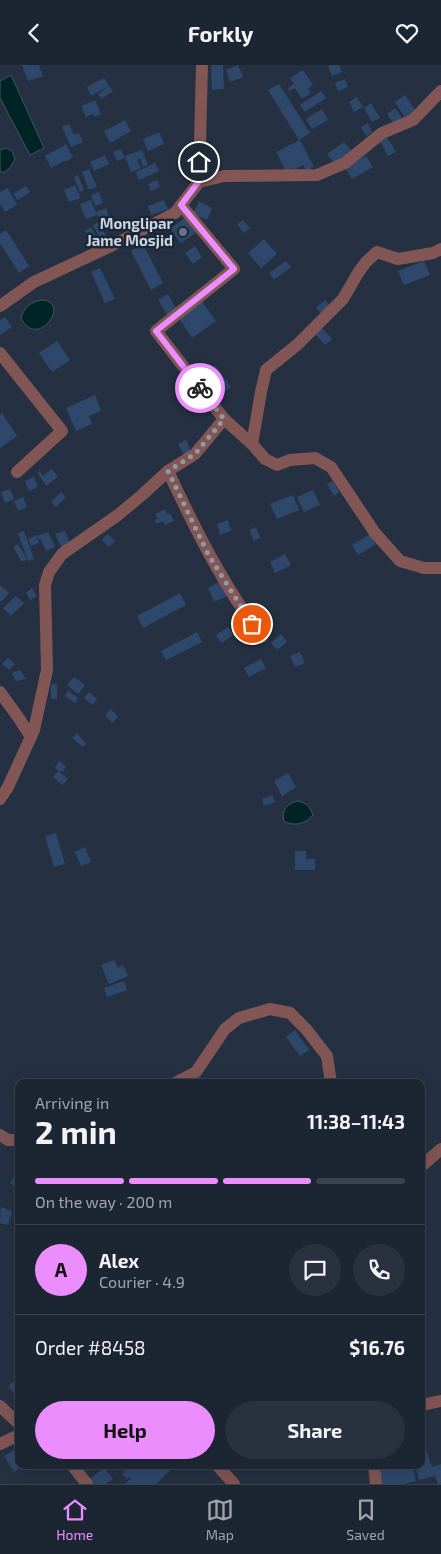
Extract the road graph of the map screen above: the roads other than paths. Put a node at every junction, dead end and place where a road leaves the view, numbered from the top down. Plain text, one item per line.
1 (202, 65) edge
2 (441, 91) edge
3 (199, 181) junction
4 (181, 205) junction
5 (441, 249) edge
6 (0, 306) edge
7 (0, 353) edge
8 (224, 419) junction
9 (252, 443) junction
10 (168, 471) junction
11 (17, 472) dead end
12 (441, 568) edge
13 (262, 637) dead end
14 (0, 692) edge
15 (31, 737) junction
16 (0, 799) edge
17 (183, 1079) edge
18 (330, 1079) edge
19 (0, 1136) edge
20 (15, 1140) edge
21 (441, 1149) edge
22 (425, 1163) edge
23 (441, 1401) edge
24 (425, 1404) edge
25 (0, 1406) edge
26 (15, 1420) edge
27 (15, 1437) edge
28 (0, 1444) edge
29 (75, 1469) edge
30 (221, 1469) edge
31 (374, 1469) edge
32 (87, 1484) edge
33 (234, 1484) edge
34 (376, 1484) edge

1 - 3 street
2 - 3 street
3 - 4 street
4 - 6 street
4 - 8 street
5 - 9 street
7 - 11 street
8 - 9 street
8 - 10 street
9 - 12 street
10 - 13 street
10 - 15 street
14 - 15 street
15 - 16 street
17 - 18 street
19 - 20 street
21 - 22 street
23 - 24 street
25 - 26 street
27 - 28 street
29 - 32 street
30 - 33 street
31 - 34 street

